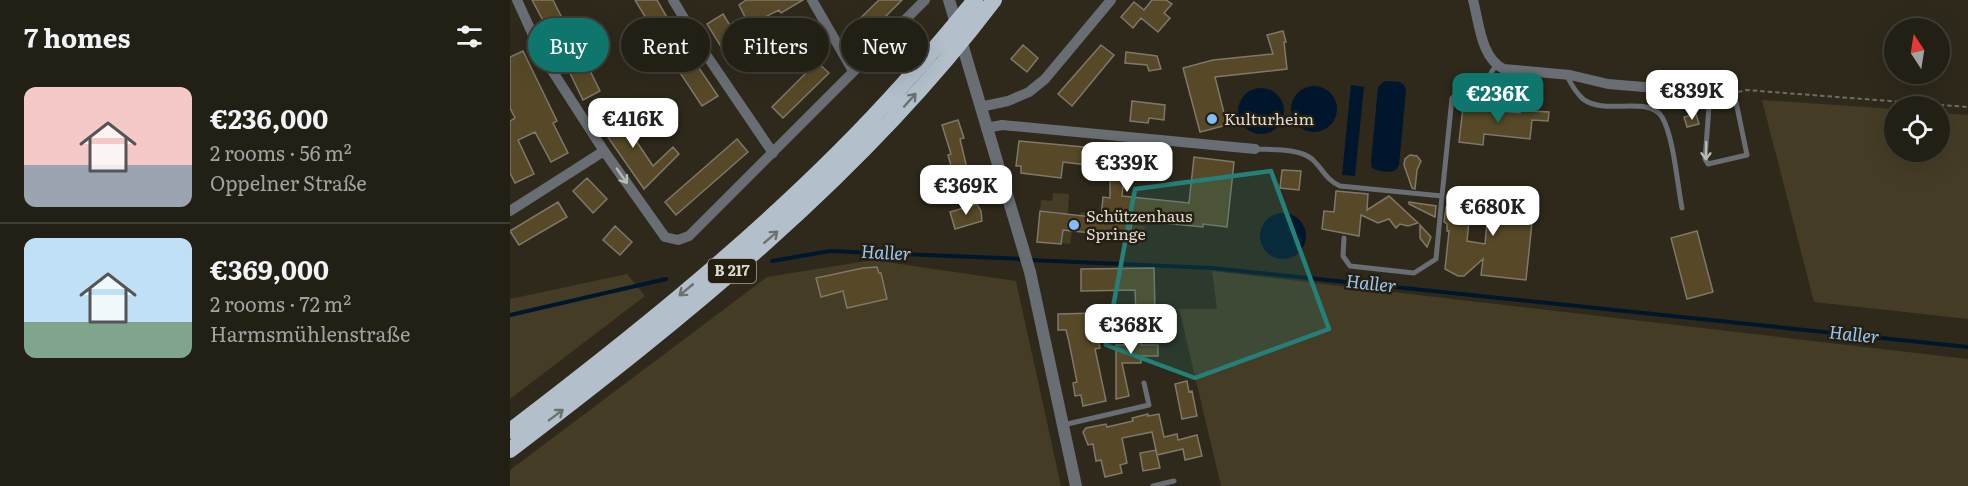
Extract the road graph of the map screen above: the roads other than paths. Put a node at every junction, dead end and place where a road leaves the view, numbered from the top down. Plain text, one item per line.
1 (517, 0) edge
2 (673, 0) edge
3 (812, 0) edge
4 (926, 0) edge
5 (949, 0) edge
6 (1111, 0) edge
7 (1473, 0) edge
8 (986, 2) edge
9 (907, 18) edge
10 (841, 50) edge
11 (1496, 65) junction
12 (852, 72) edge
13 (1566, 75) junction
14 (1706, 93) junction
15 (1726, 95) joint
16 (980, 107) junction
17 (986, 128) junction
18 (1255, 149) joint
19 (604, 151) junction
20 (773, 153) junction
21 (1442, 196) junction
22 (1682, 208) dead end
23 (510, 211) edge
24 (1344, 238) dead end
25 (1144, 382) dead end
26 (1063, 425) junction
27 (510, 431) edge
28 (510, 450) edge
29 (1174, 481) dead end
30 (1076, 486) edge
31 (1153, 486) edge

1 - 19 street
2 - 20 street
3 - 10 street
4 - 9 street
5 - 16 street
6 - 16 street
7 - 11 street
8 -> 27 highway, B 217
28 -> 8 highway, B 217
11 - 13 street
11 - 21 lane
12 - 20 street
13 - 14 street
13 - 22 lane
14 - 15 street
14 -> 15 lane
16 - 17 street
17 - 18 street
17 - 26 street
18 - 21 lane
19 -> 20 street
19 - 23 street
21 - 24 lane
25 - 26 lane
26 - 30 street
29 - 31 lane

